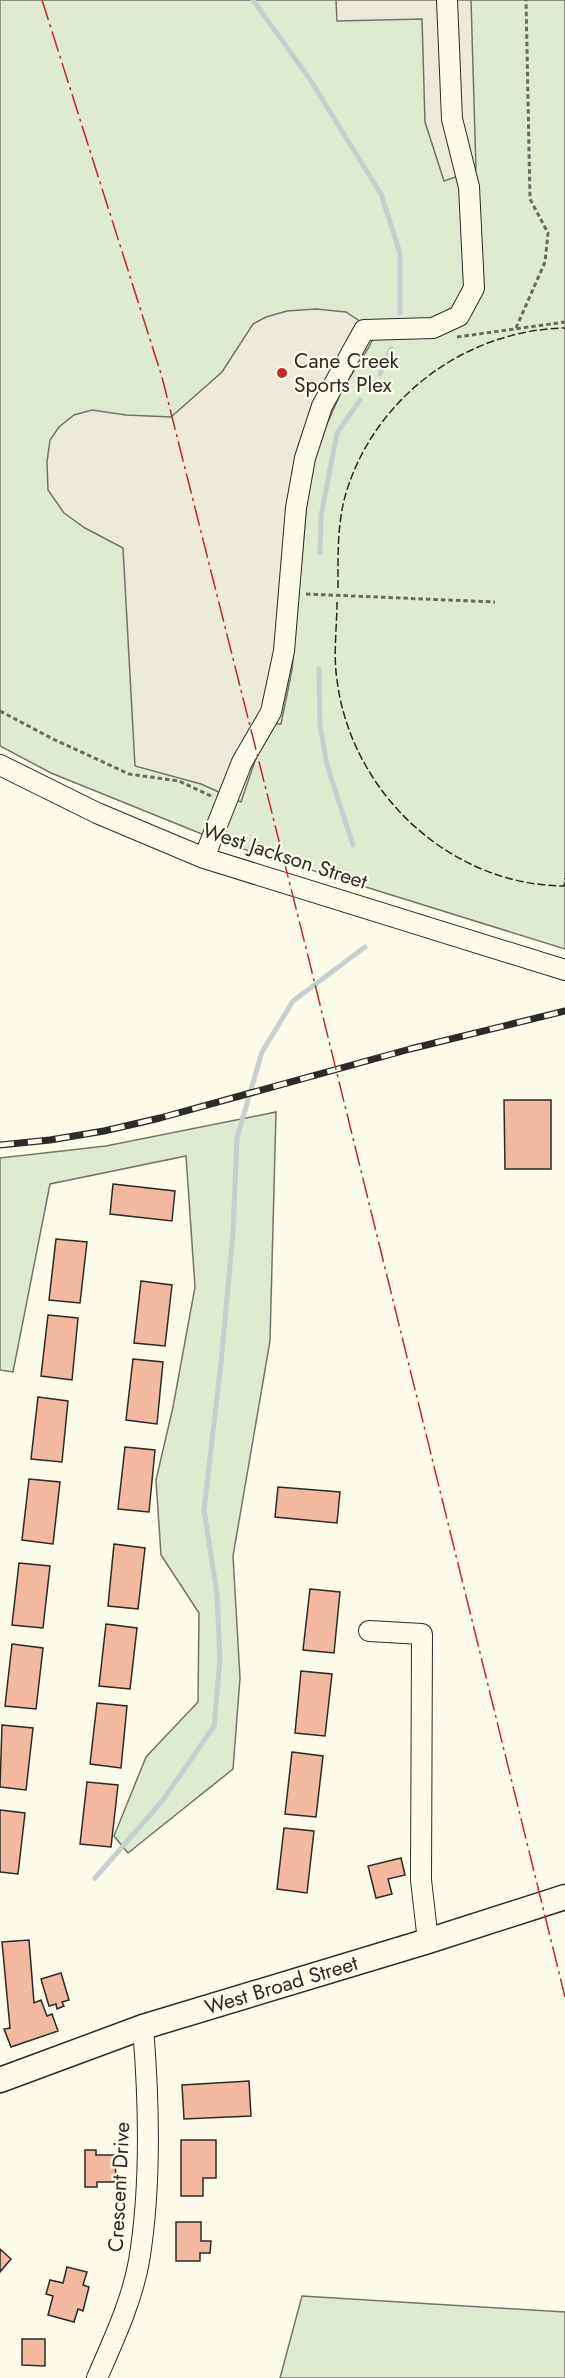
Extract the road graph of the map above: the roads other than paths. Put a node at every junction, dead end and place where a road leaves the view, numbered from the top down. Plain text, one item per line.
1 (447, 0) edge
2 (0, 765) edge
3 (204, 858) junction
4 (565, 970) edge
5 (369, 1631) dead end
6 (565, 1897) edge
7 (428, 1941) junction
8 (143, 2027) junction
9 (0, 2080) edge
10 (97, 2378) edge

1 - 3 street
2 - 3 street, West Jackson Street
3 - 4 street, West Jackson Street
5 - 7 street
6 - 7 main road, West Broad Street
7 - 8 main road, West Broad Street
8 - 9 main road, West Broad Street
8 - 10 street, Crescent Drive

